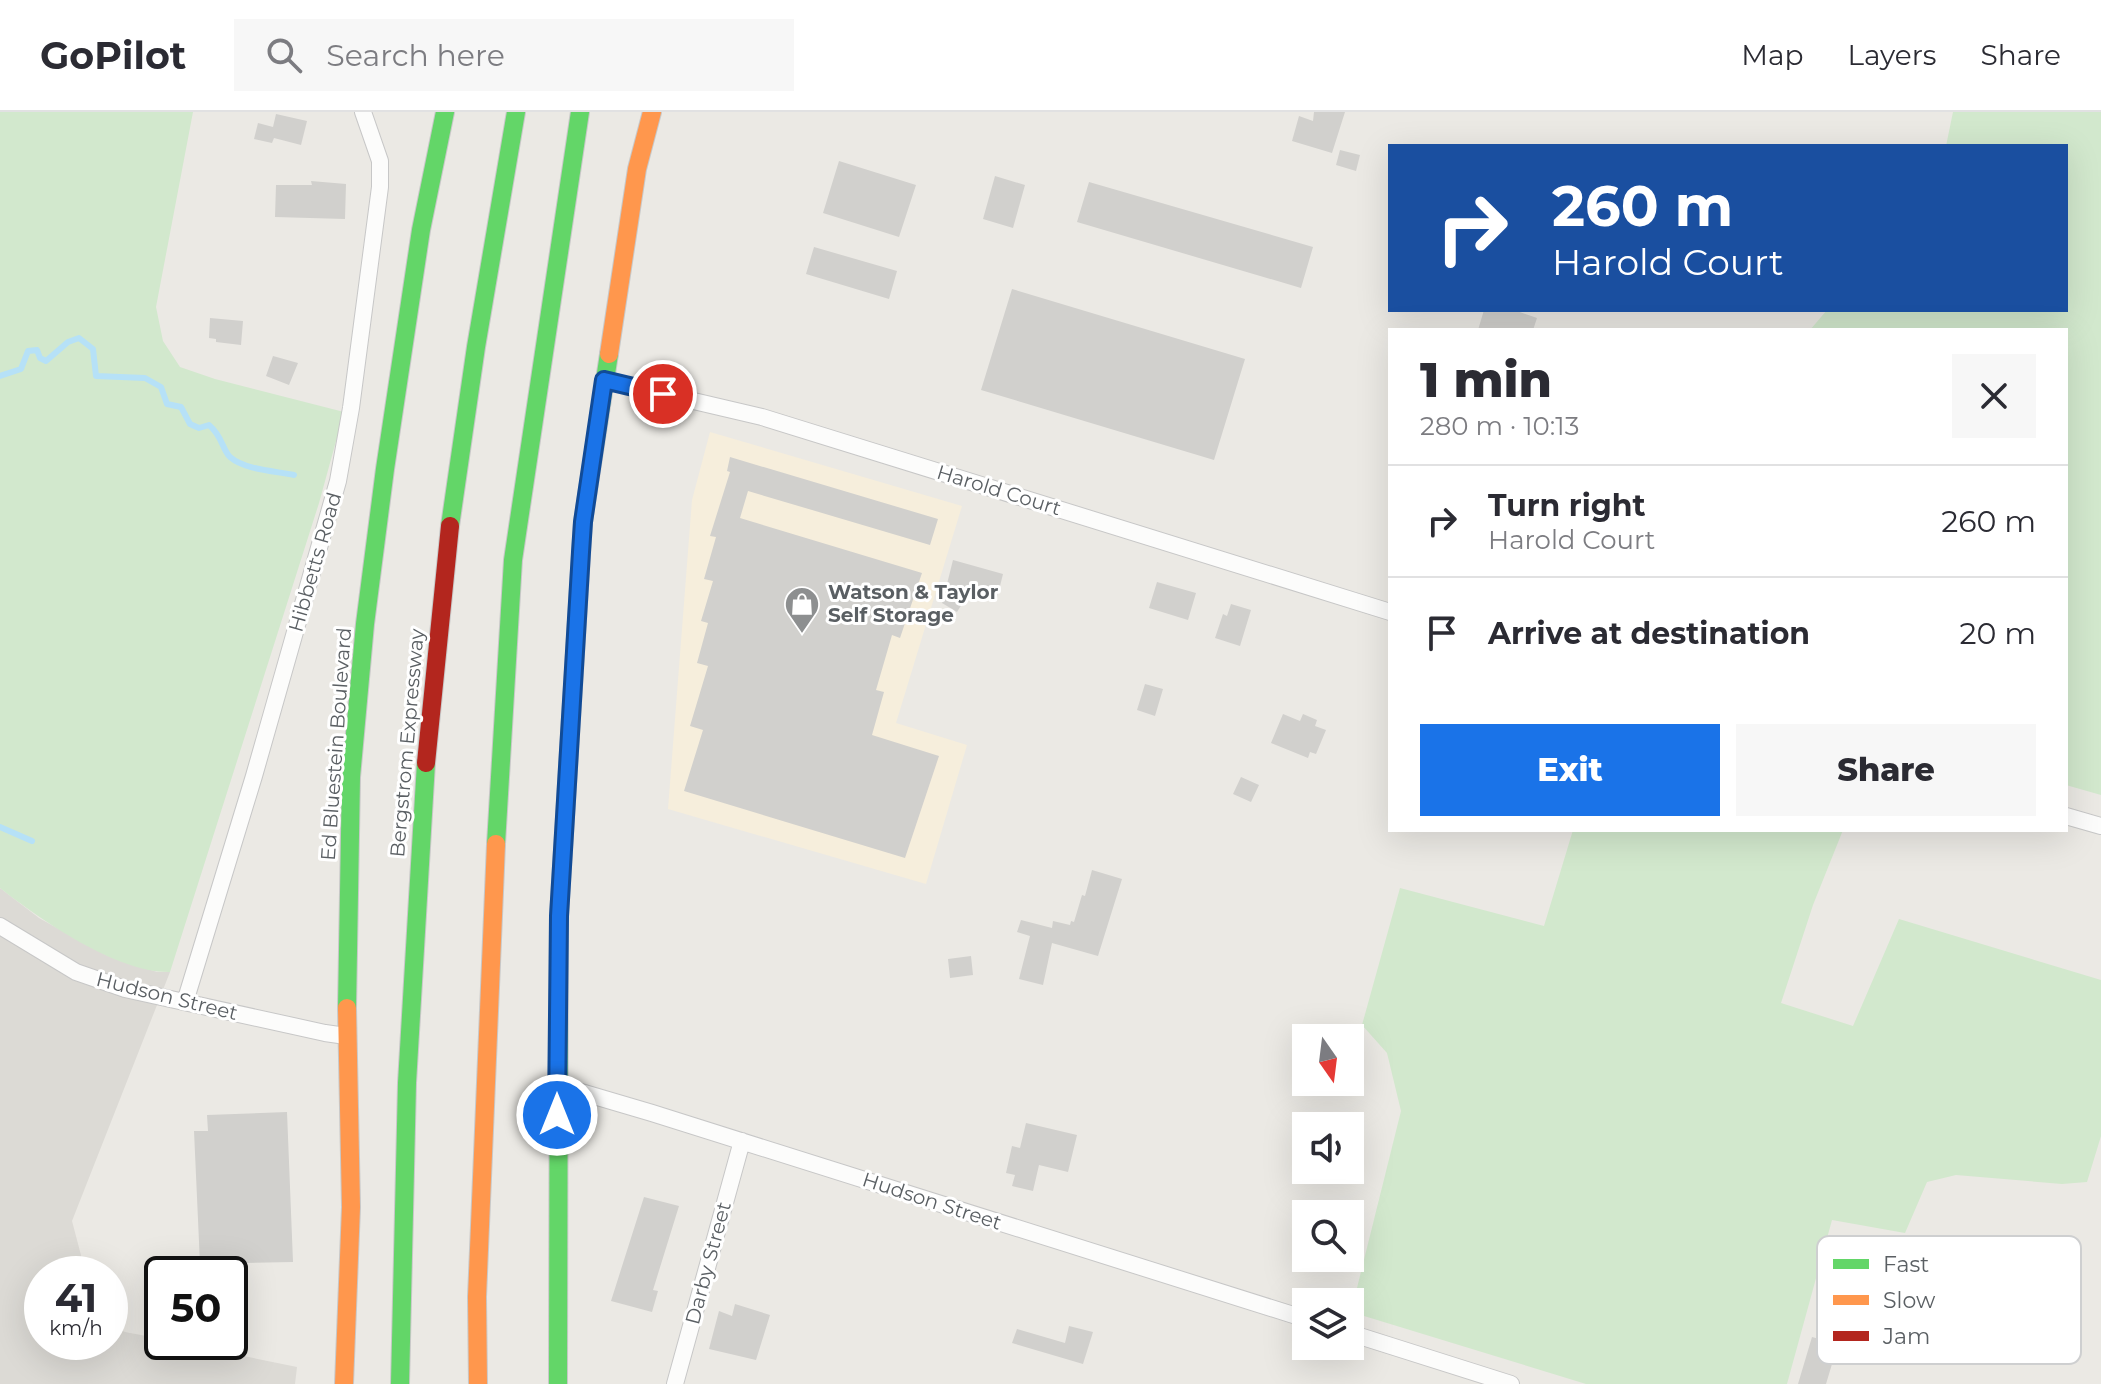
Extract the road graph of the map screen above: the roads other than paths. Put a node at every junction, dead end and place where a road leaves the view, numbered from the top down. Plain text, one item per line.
1 (363, 112) edge
2 (445, 112) edge
3 (516, 112) edge
4 (580, 112) edge
5 (652, 112) edge
6 (604, 380) junction
7 (1388, 611) edge
8 (2068, 817) edge
9 (2101, 826) edge
10 (0, 926) edge
11 (185, 1002) junction
12 (346, 1036) junction
13 (557, 1085) junction
14 (742, 1141) junction
15 (1292, 1315) edge
16 (1364, 1337) edge
17 (344, 1384) edge
18 (400, 1384) edge
19 (478, 1384) edge
20 (558, 1384) edge
21 (675, 1384) edge
22 (1511, 1384) edge

1 - 11 street, Hibbetts Road
2 - 12 main road, Ed Bluestein Boulevard
3 - 18 main road, Bergstrom Expressway
4 - 19 main road
5 - 6 main road
6 - 7 street, Harold Court
6 - 13 main road
8 - 9 street
10 - 11 street, Hudson Street
11 - 12 street, Hudson Street
12 - 17 main road, Ed Bluestein Boulevard
13 - 14 street, Hudson Street
13 - 20 main road
14 - 15 street, Hudson Street
14 - 21 street, Darby Street
16 - 22 street

